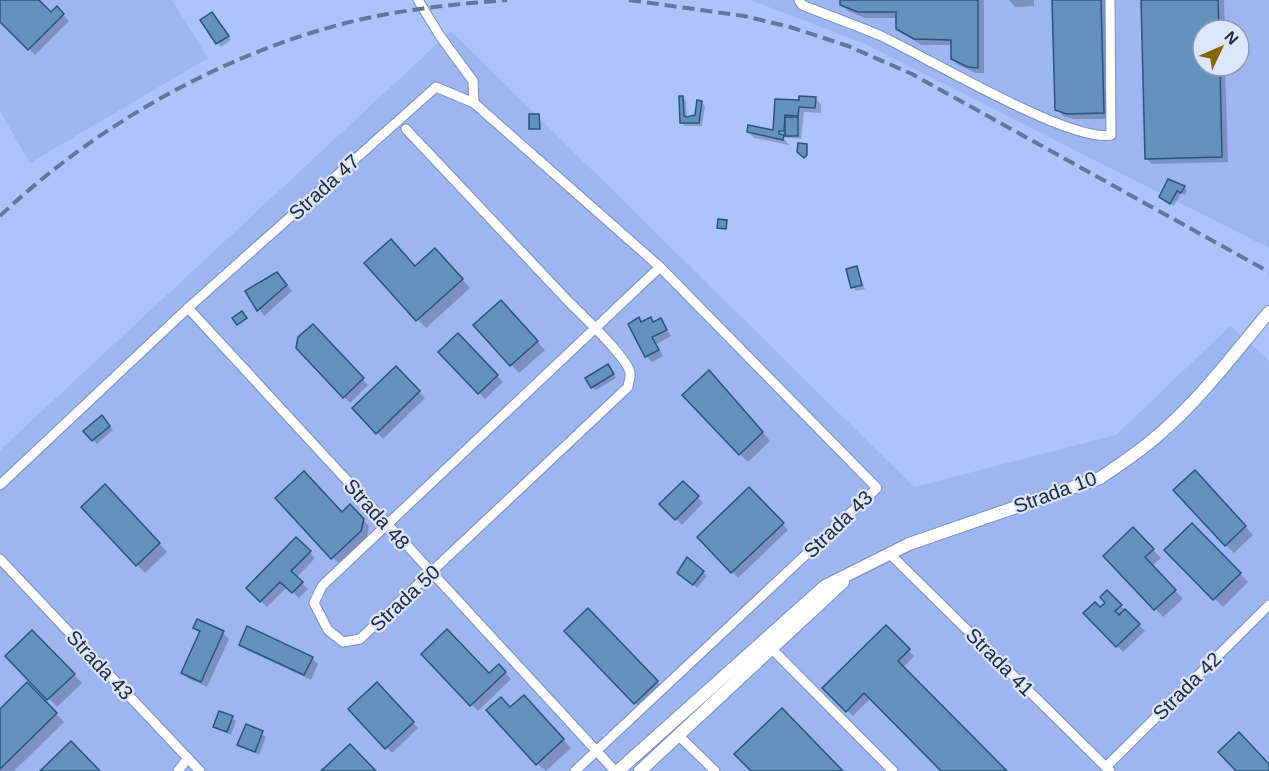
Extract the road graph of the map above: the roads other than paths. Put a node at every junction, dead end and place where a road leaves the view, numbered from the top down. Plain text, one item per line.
1 (418, 0) edge
2 (799, 0) edge
3 (1110, 0) edge
4 (474, 103) junction
5 (406, 129) dead end
6 (660, 267) junction
7 (188, 308) junction
8 (1269, 312) edge
9 (595, 329) junction
10 (0, 485) edge
11 (387, 525) junction
12 (889, 553) junction
13 (0, 559) edge
14 (858, 569) junction
15 (431, 573) junction
16 (1269, 605) edge
17 (770, 647) junction
18 (678, 735) junction
19 (596, 751) junction
20 (188, 758) junction
21 (1108, 769) edge
22 (178, 771) edge
23 (200, 771) edge
24 (575, 771) edge
25 (617, 771) edge
26 (640, 771) edge
27 (715, 771) edge
28 (893, 771) edge

1 - 4 street
2 - 3 street
4 - 6 street, Strada 47
4 - 7 street, Strada 47
5 - 9 street, Strada 50
6 - 9 street, Strada 50
6 - 19 street, Strada 43
7 - 10 street, Strada 47
7 - 11 street, Strada 48
8 - 12 street, Strada 10
9 - 11 street, Strada 50
9 - 15 street, Strada 50
11 - 15 street, Strada 48
11 - 15 street, Strada 50
12 - 14 street, Strada 10
12 - 21 street, Strada 41
13 - 20 street, Strada 43
14 - 17 street, Strada 10
14 - 25 street, Strada 10
15 - 19 street, Strada 48
16 - 21 street, Strada 42
17 - 18 street, Strada 10
17 - 28 street
18 - 26 street, Strada 10
18 - 27 street
19 - 24 street, Strada 43
19 - 25 street, Strada 48
20 - 22 street
20 - 23 street, Strada 43

